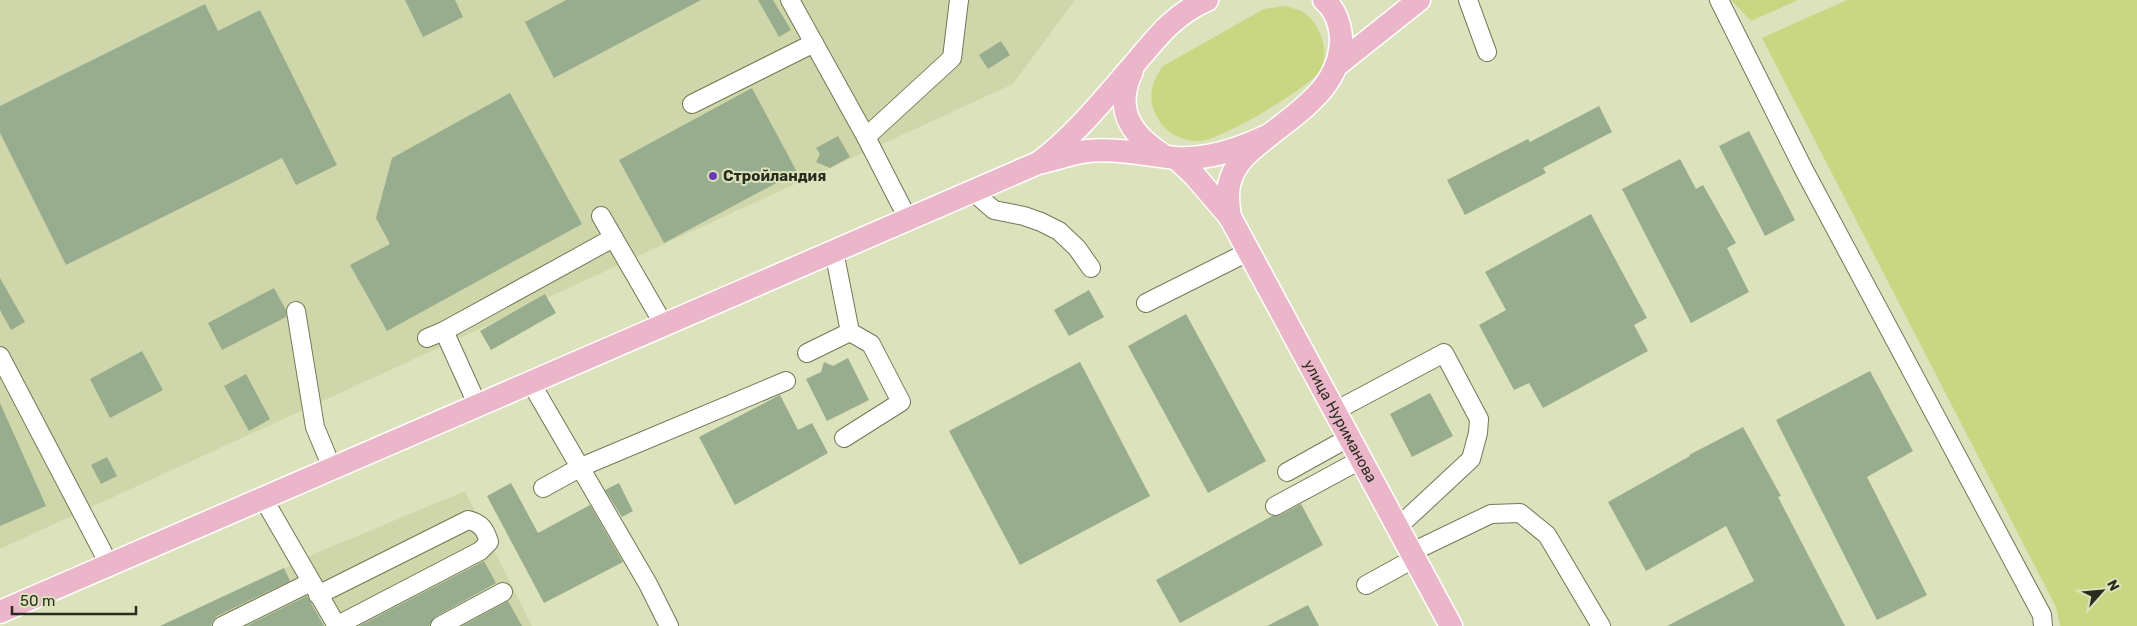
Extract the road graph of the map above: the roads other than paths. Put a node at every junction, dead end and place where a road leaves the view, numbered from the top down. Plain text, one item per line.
1 (790, 0) edge
2 (959, 0) edge
3 (1324, 0) edge
4 (1419, 0) edge
5 (1468, 0) edge
6 (1719, 0) edge
7 (1198, 3) edge
8 (814, 43) junction
9 (1487, 52) dead end
10 (1142, 55) junction
11 (1336, 66) junction
12 (692, 104) dead end
13 (1269, 135) junction
14 (866, 137) junction
15 (1170, 156) junction
16 (1038, 163) junction
17 (972, 191) junction
18 (601, 216) dead end
19 (1230, 217) junction
20 (908, 219) junction
21 (613, 238) junction
22 (834, 251) junction
23 (1248, 252) junction
24 (1091, 268) dead end
25 (1146, 303) dead end
26 (296, 311) dead end
27 (664, 325) junction
28 (444, 331) junction
29 (850, 332) junction
30 (427, 338) dead end
31 (806, 353) dead end
32 (2, 366) edge
33 (786, 381) dead end
34 (531, 383) junction
35 (478, 406) junction
36 (1335, 411) junction
37 (1350, 437) junction
38 (844, 438) dead end
39 (1362, 459) junction
40 (580, 467) junction
41 (332, 468) junction
42 (1287, 472) dead end
43 (543, 488) dead end
44 (263, 498) junction
45 (1275, 506) dead end
46 (1398, 527) junction
47 (1413, 555) junction
48 (110, 566) junction
49 (1366, 585) dead end
50 (315, 588) junction
51 (503, 592) dead end
52 (1, 608) edge
53 (222, 626) edge
54 (336, 626) edge
55 (440, 626) edge
56 (669, 626) edge
57 (1451, 626) edge
58 (1601, 626) edge
59 (2042, 626) edge

1 - 8 street
2 - 14 street
3 - 11 main road
4 - 11 main road
5 - 9 street
6 - 59 street
7 - 10 main road
8 - 12 street
8 - 14 street
10 - 15 main road
10 - 16 main road
11 - 13 main road
13 - 15 main road
13 - 19 main road
14 - 20 street
15 - 16 main road
15 - 19 main road
16 - 17 main road
17 - 20 main road
17 - 24 street
18 - 21 street
19 - 23 main road, улица Нуриманова
20 - 22 main road
21 - 27 street
21 - 28 street
22 - 27 main road
22 - 29 street
23 - 25 street
23 - 36 main road, улица Нуриманова
26 - 41 street
27 - 34 main road
28 - 30 street
28 - 35 street
29 - 31 street
29 - 38 street
32 - 48 street
33 - 40 street
34 - 35 main road
34 - 40 street
35 - 41 main road
36 - 37 main road, улица Нуриманова
36 - 46 street
37 - 39 main road, улица Нуриманова
37 - 42 street
39 - 45 street
39 - 46 main road, улица Нуриманова
40 - 43 street
40 - 56 street
41 - 44 main road
44 - 48 main road
44 - 50 street
46 - 47 main road, улица Нуриманова
47 - 49 street
47 - 57 main road, улица Нуриманова
47 - 58 street
48 - 52 main road
50 - 53 street
50 - 54 street
50 - 54 street
51 - 55 street

